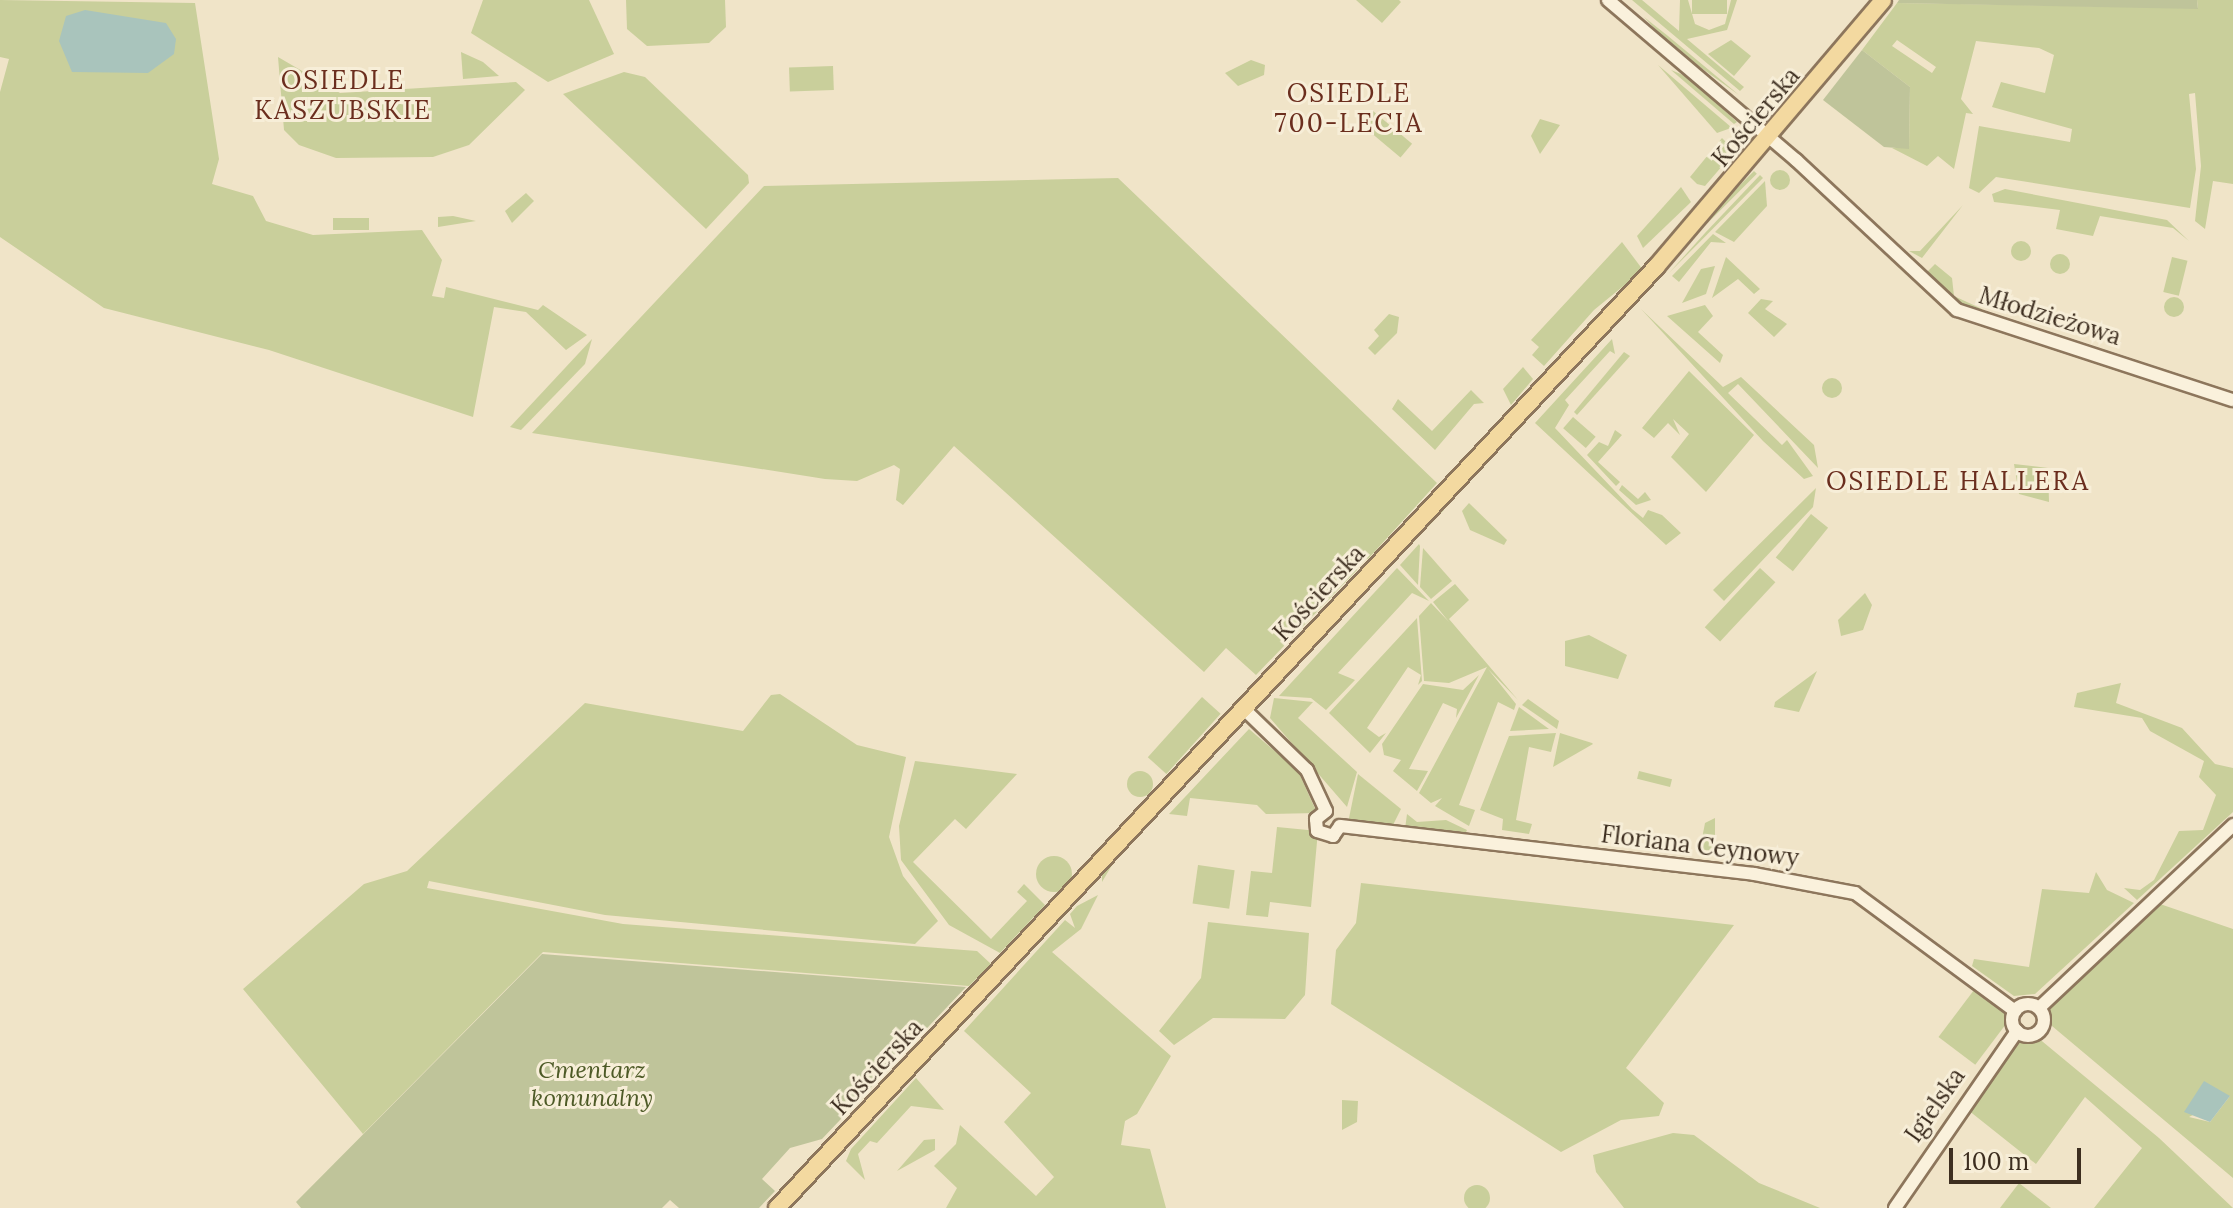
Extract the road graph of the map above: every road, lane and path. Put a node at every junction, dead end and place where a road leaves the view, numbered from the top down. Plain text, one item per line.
1 (1608, 0) edge
2 (1883, 0) edge
3 (1771, 138) junction
4 (2233, 400) edge
5 (1244, 709) junction
6 (1326, 811) junction
7 (2233, 825) edge
8 (1340, 826) junction
9 (2039, 1008) junction
10 (2015, 1011) junction
11 (2017, 1031) junction
12 (777, 1208) edge
13 (1895, 1208) edge

1 - 3 street, Młodzieżowa
2 - 3 main road, Kościerska
3 - 4 street, Młodzieżowa
3 - 5 main road, Kościerska
5 - 6 street
5 - 12 main road, Kościerska
6 - 8 street
6 - 8 street, Floriana Ceynowy
7 - 9 street
8 - 10 street, Floriana Ceynowy
9 - 10 street
9 - 11 street, Igielska
10 - 11 street
11 - 13 street, Igielska

